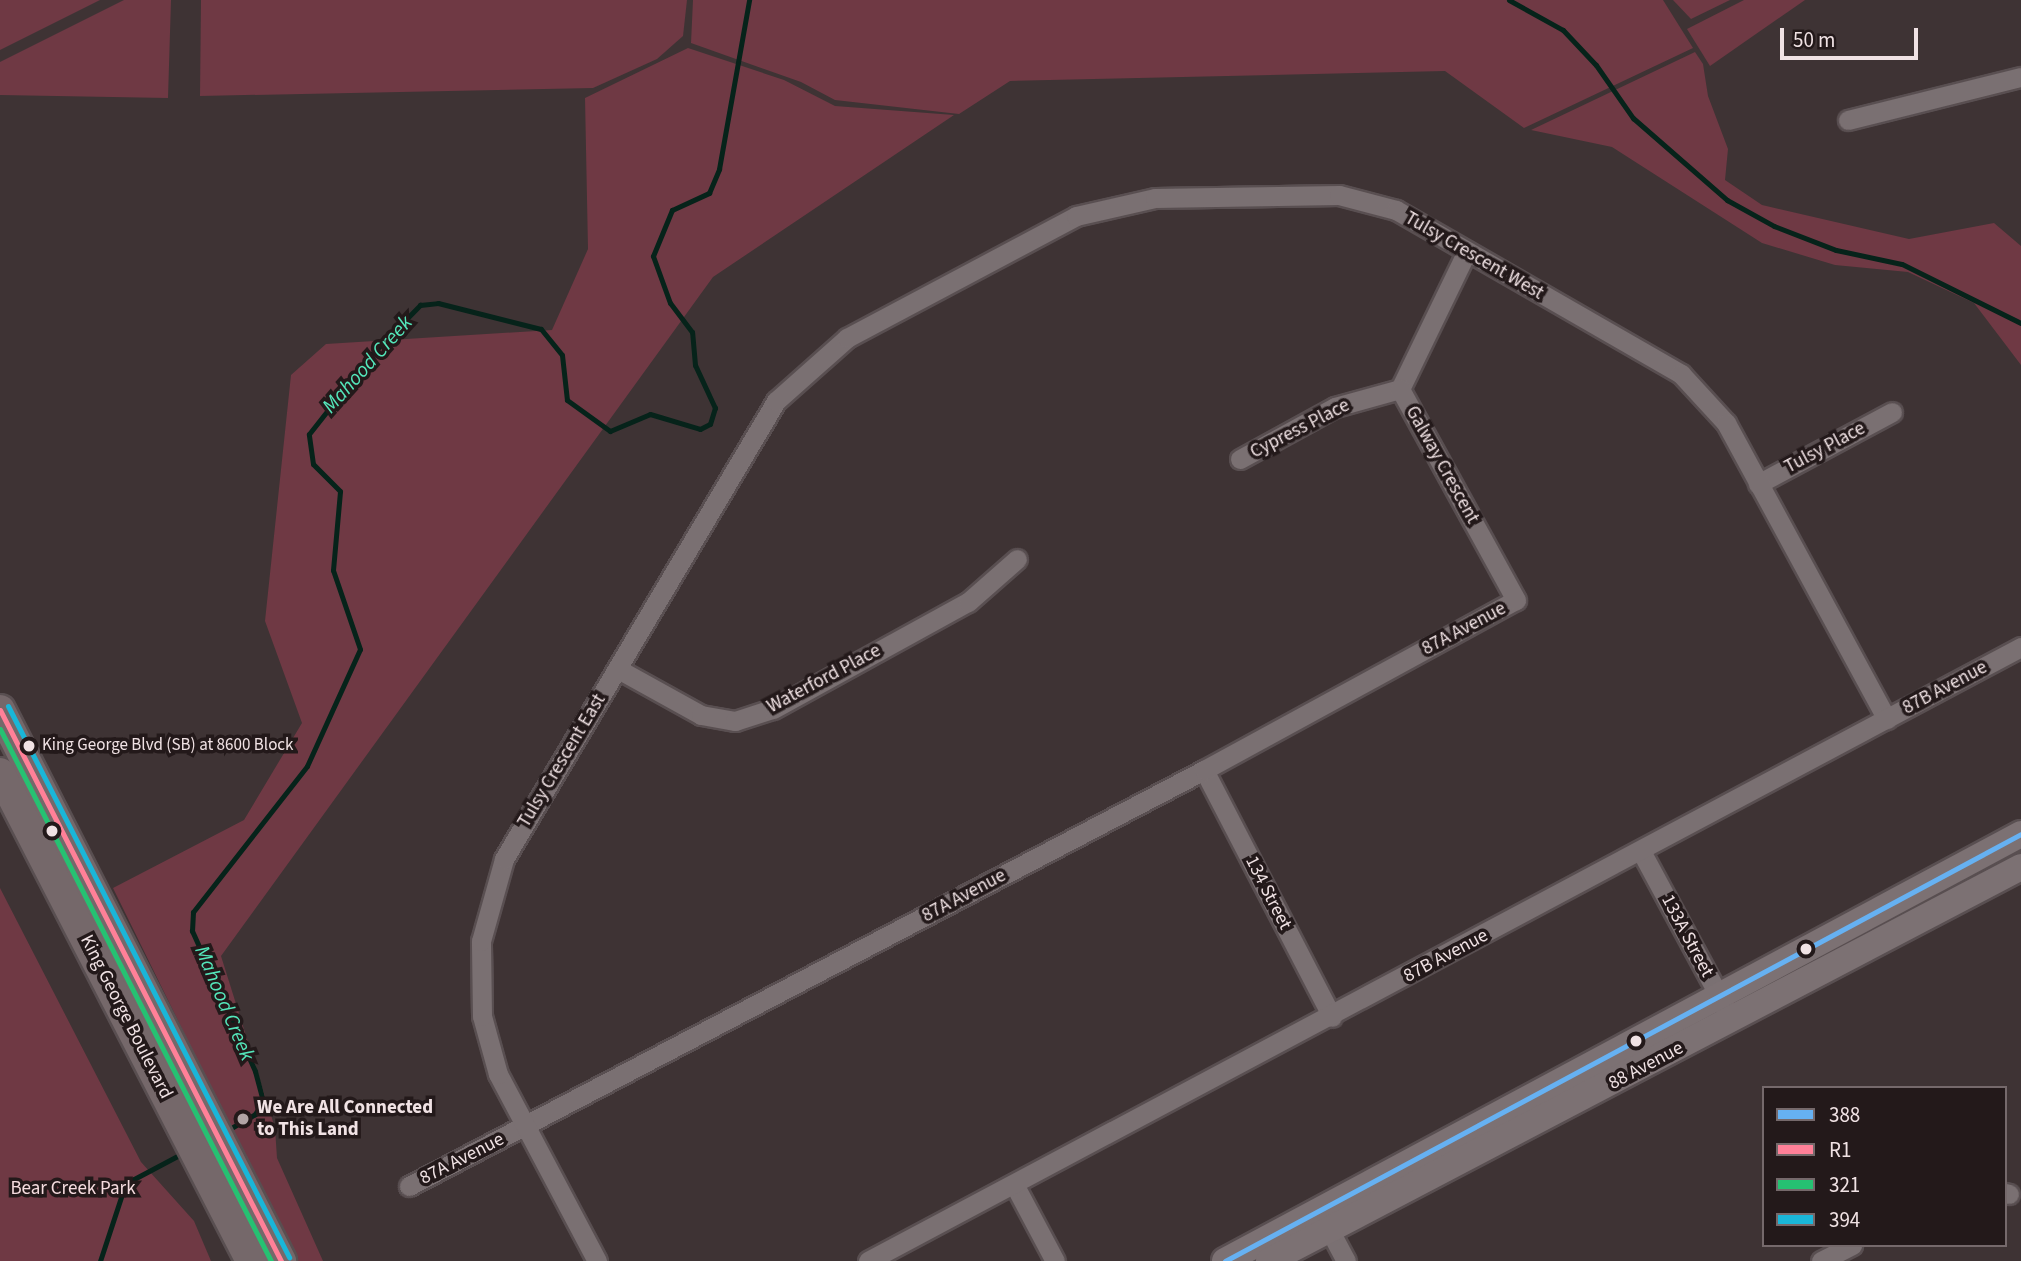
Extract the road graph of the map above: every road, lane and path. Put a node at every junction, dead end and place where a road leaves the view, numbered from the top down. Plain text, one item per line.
1 (2021, 77) edge
2 (1848, 120) dead end
3 (1466, 253) junction
4 (876, 323) joint
5 (1400, 389) junction
6 (1892, 412) dead end
7 (1240, 459) dead end
8 (1758, 484) junction
9 (1017, 559) dead end
10 (1516, 600) joint
11 (2021, 647) edge
12 (618, 669) junction
13 (0, 710) edge
14 (1887, 719) junction
15 (1204, 770) junction
16 (0, 773) edge
17 (2021, 834) edge
18 (1641, 851) junction
19 (2021, 867) edge
20 (1718, 994) junction
21 (1332, 1017) junction
22 (1732, 1020) junction
23 (181, 1094) junction
24 (526, 1127) junction
25 (226, 1184) junction
26 (1014, 1184) junction
27 (409, 1186) dead end
28 (1329, 1229) junction
29 (1848, 1247) edge
30 (1824, 1260) edge
31 (251, 1261) edge
32 (281, 1261) edge
33 (597, 1261) edge
34 (869, 1261) edge
35 (1055, 1261) edge
36 (1225, 1261) edge
37 (1269, 1261) edge
38 (1346, 1261) edge

1 - 2 street
3 - 4 street, Tulsy Crescent West
3 - 5 street, Galway Crescent
3 - 8 street, Tulsy Crescent West
4 - 12 street, Tulsy Crescent East
5 - 7 street, Cypress Place
5 - 10 street, Galway Crescent
6 - 8 street, Tulsy Place
8 - 14 street, Tulsy Crescent West
9 - 12 street, Waterford Place
10 - 15 street, 87A Avenue
11 - 14 street, 87B Avenue
12 - 24 street, Tulsy Crescent East
13 - 23 main road, King George Boulevard
14 - 18 street, 87B Avenue
15 - 21 street, 134 Street
15 - 24 street, 87A Avenue
16 - 23 main road, King George Boulevard
17 - 20 main road, 88 Avenue
18 - 20 street, 133A Street
18 - 21 street, 87B Avenue
19 - 22 main road, 88 Avenue
20 - 22 street, 133A Street
20 - 36 main road, 88 Avenue
21 - 26 street, 87B Avenue
22 - 28 main road, 88 Avenue
23 - 25 main road, King George Boulevard
24 - 27 street, 87A Avenue
24 - 33 street, Tulsy Crescent East
25 - 31 main road, King George Boulevard
25 - 32 main road, King George Boulevard
26 - 34 street, 87B Avenue
26 - 35 street
28 - 37 main road, 88 Avenue
28 - 38 street
29 - 30 street

